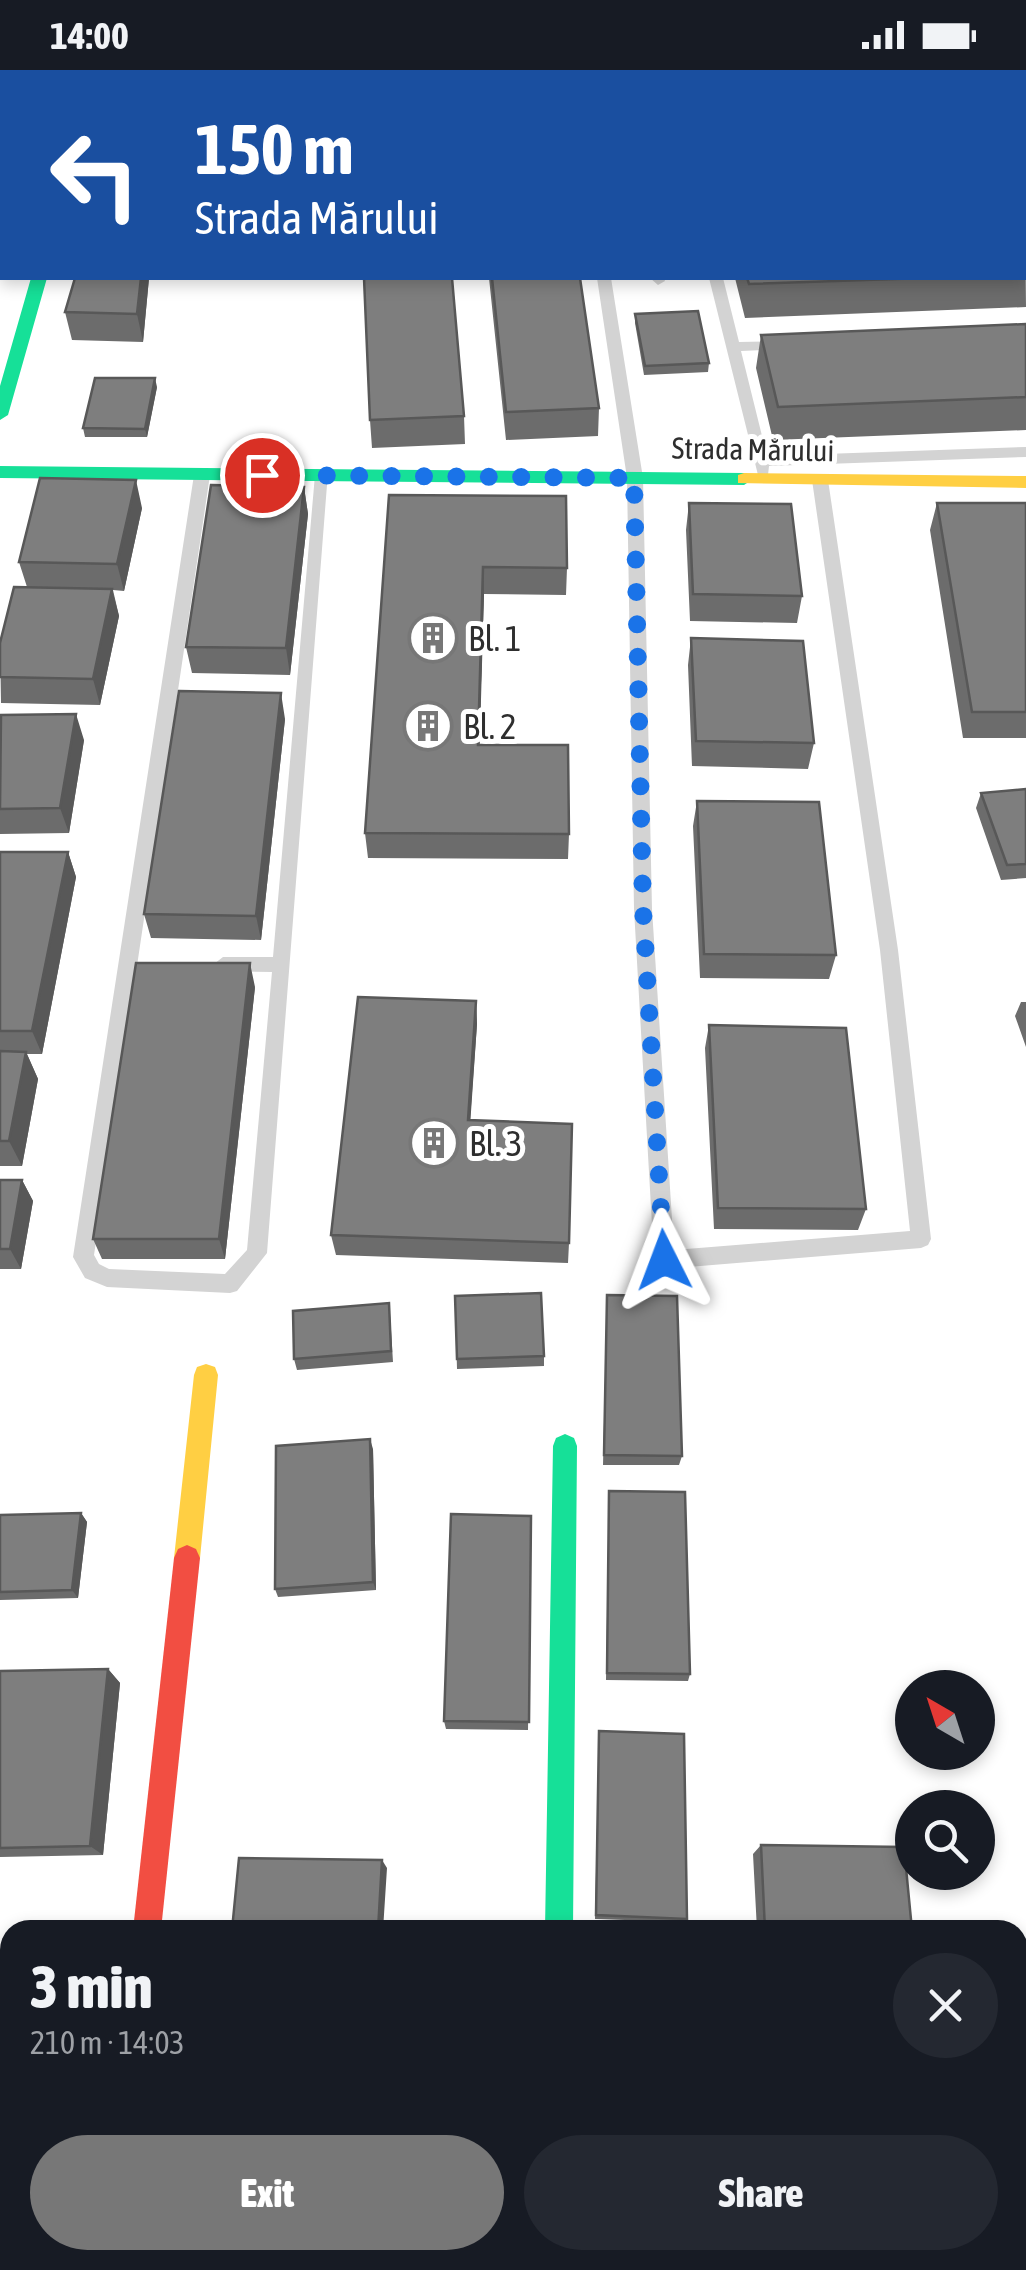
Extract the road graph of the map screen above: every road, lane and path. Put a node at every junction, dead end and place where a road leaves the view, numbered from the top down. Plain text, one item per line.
1 (38, 280) edge
2 (604, 280) edge
3 (716, 280) edge
4 (811, 344) edge
5 (732, 347) junction
6 (0, 415) edge
7 (1026, 452) edge
8 (762, 470) junction
9 (0, 472) edge
10 (202, 475) junction
11 (323, 475) junction
12 (634, 478) junction
13 (820, 480) junction
14 (1026, 482) edge
15 (204, 964) edge
16 (282, 965) junction
17 (206, 1374) dead end
18 (565, 1446) dead end
19 (148, 1920) edge
20 (559, 1920) edge

1 - 6 street
2 - 12 lane
3 - 5 lane
4 - 5 lane
5 - 8 lane
7 - 8 lane
8 - 12 street, Strada Mărului
8 - 13 street, Strada Mărului
9 - 10 street, Strada Mărului
10 - 11 street, Strada Mărului
10 - 16 lane
11 - 12 street, Strada Mărului
11 - 16 lane
12 - 13 lane
13 - 14 street, Strada Mărului
15 - 16 lane
17 - 19 street
18 - 20 street

